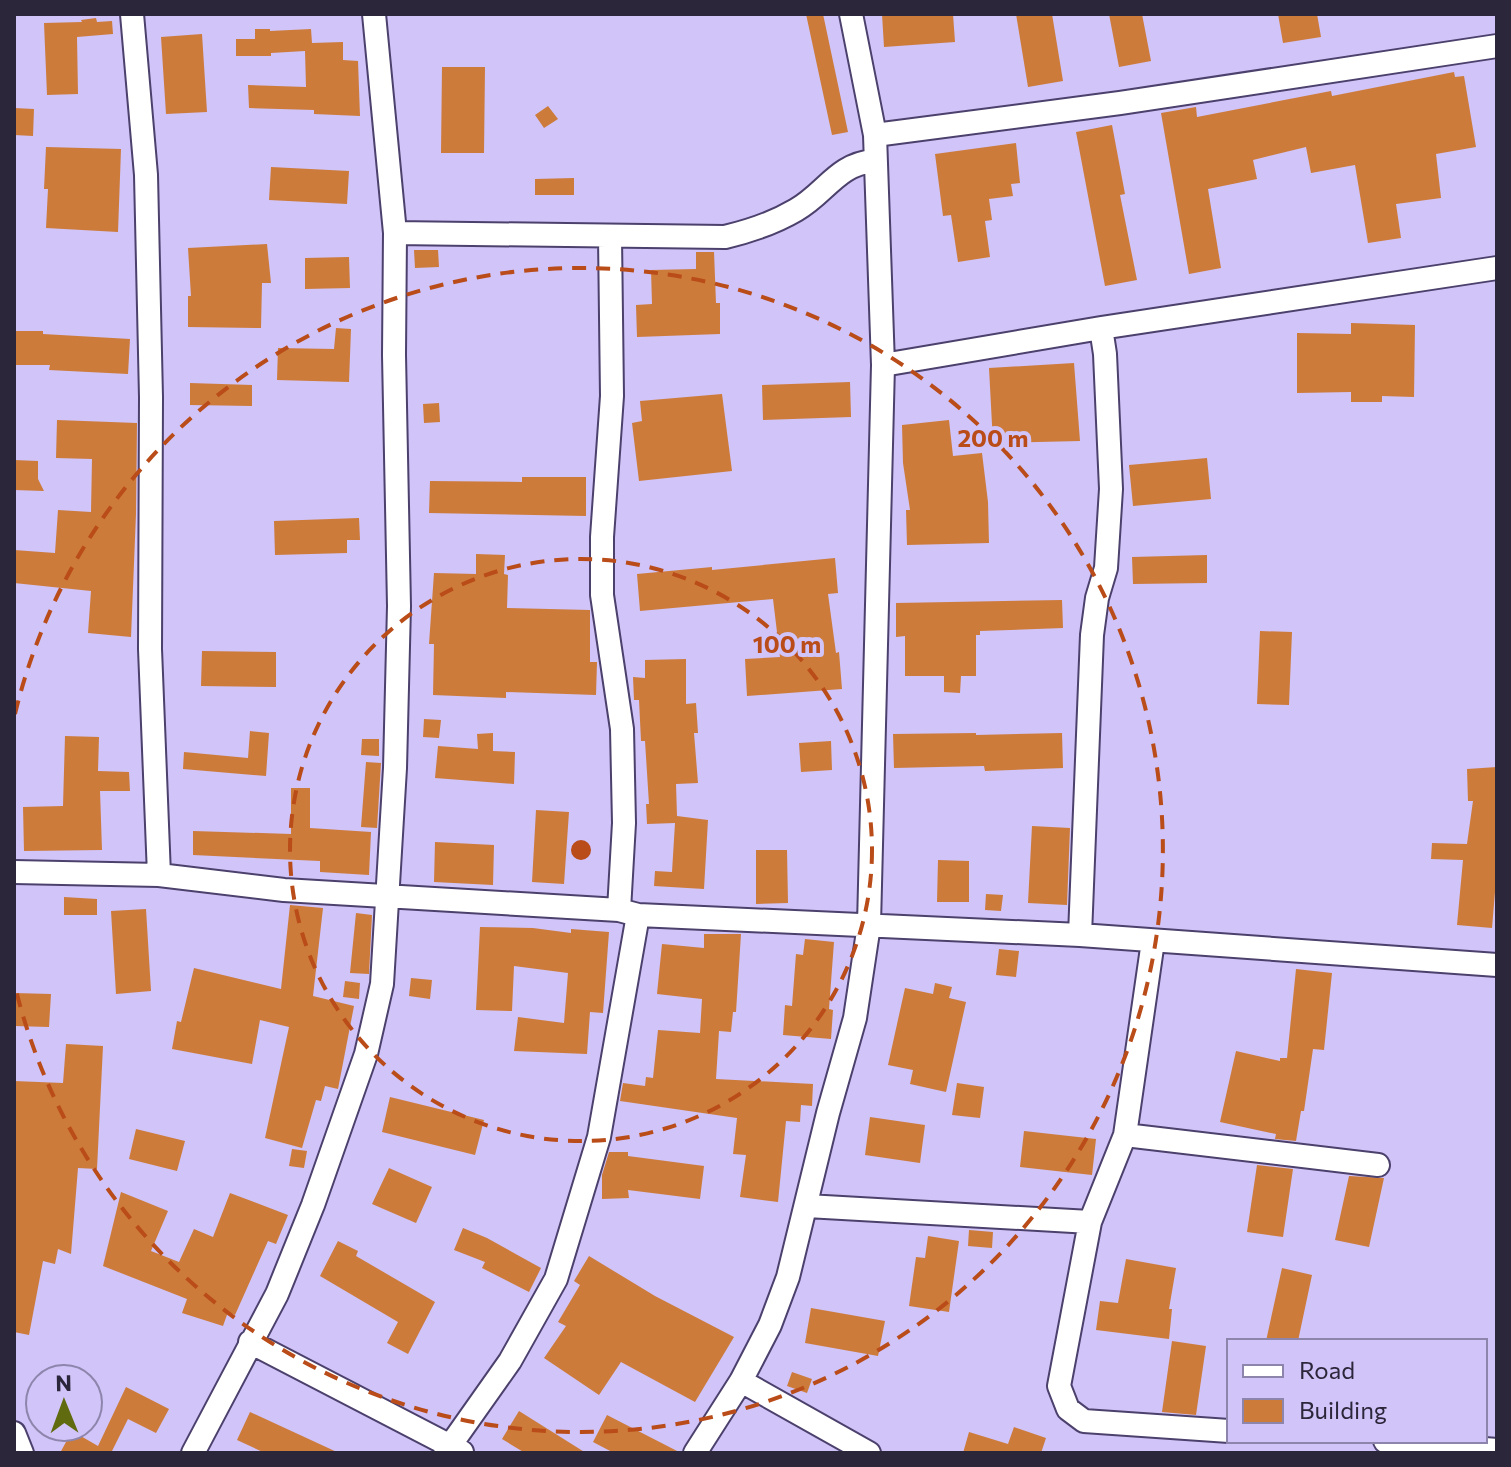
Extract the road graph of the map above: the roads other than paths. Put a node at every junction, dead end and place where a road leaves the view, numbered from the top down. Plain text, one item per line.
1 (132, 14) edge
2 (374, 14) edge
3 (851, 14) edge
4 (1497, 46) edge
5 (875, 135) junction
6 (874, 161) junction
7 (395, 233) junction
8 (610, 237) junction
9 (1497, 268) edge
10 (1101, 328) junction
11 (883, 365) junction
12 (14, 872) edge
13 (159, 875) junction
14 (389, 897) junction
15 (628, 912) junction
16 (869, 925) junction
17 (1080, 935) junction
18 (1153, 941) junction
19 (1497, 965) edge
20 (1125, 1135) junction
21 (1378, 1165) dead end
22 (807, 1206) junction
23 (1090, 1222) junction
24 (250, 1342) junction
25 (741, 1381) junction
26 (1227, 1431) edge
27 (14, 1433) edge
28 (1402, 1443) edge
29 (1454, 1449) edge
30 (1497, 1450) edge
31 (452, 1451) edge
32 (22, 1453) edge
33 (193, 1453) edge
34 (695, 1453) edge
35 (869, 1453) edge

1 - 13 street
2 - 7 street
3 - 5 street
4 - 5 street
5 - 6 street
6 - 8 street
6 - 11 street
7 - 8 street
7 - 14 street
8 - 15 street
9 - 10 street
10 - 11 street
10 - 17 street
11 - 16 street
12 - 13 street
13 - 14 street
14 - 15 street
14 - 24 street
15 - 16 street
15 - 31 street
16 - 17 street
16 - 22 street
17 - 18 street
18 - 19 street
18 - 20 street
20 - 21 street
20 - 23 street
22 - 23 street
22 - 25 street
23 - 26 street
24 - 31 street
24 - 33 street
25 - 34 street
25 - 35 street
27 - 32 street
28 - 29 street
29 - 30 street

